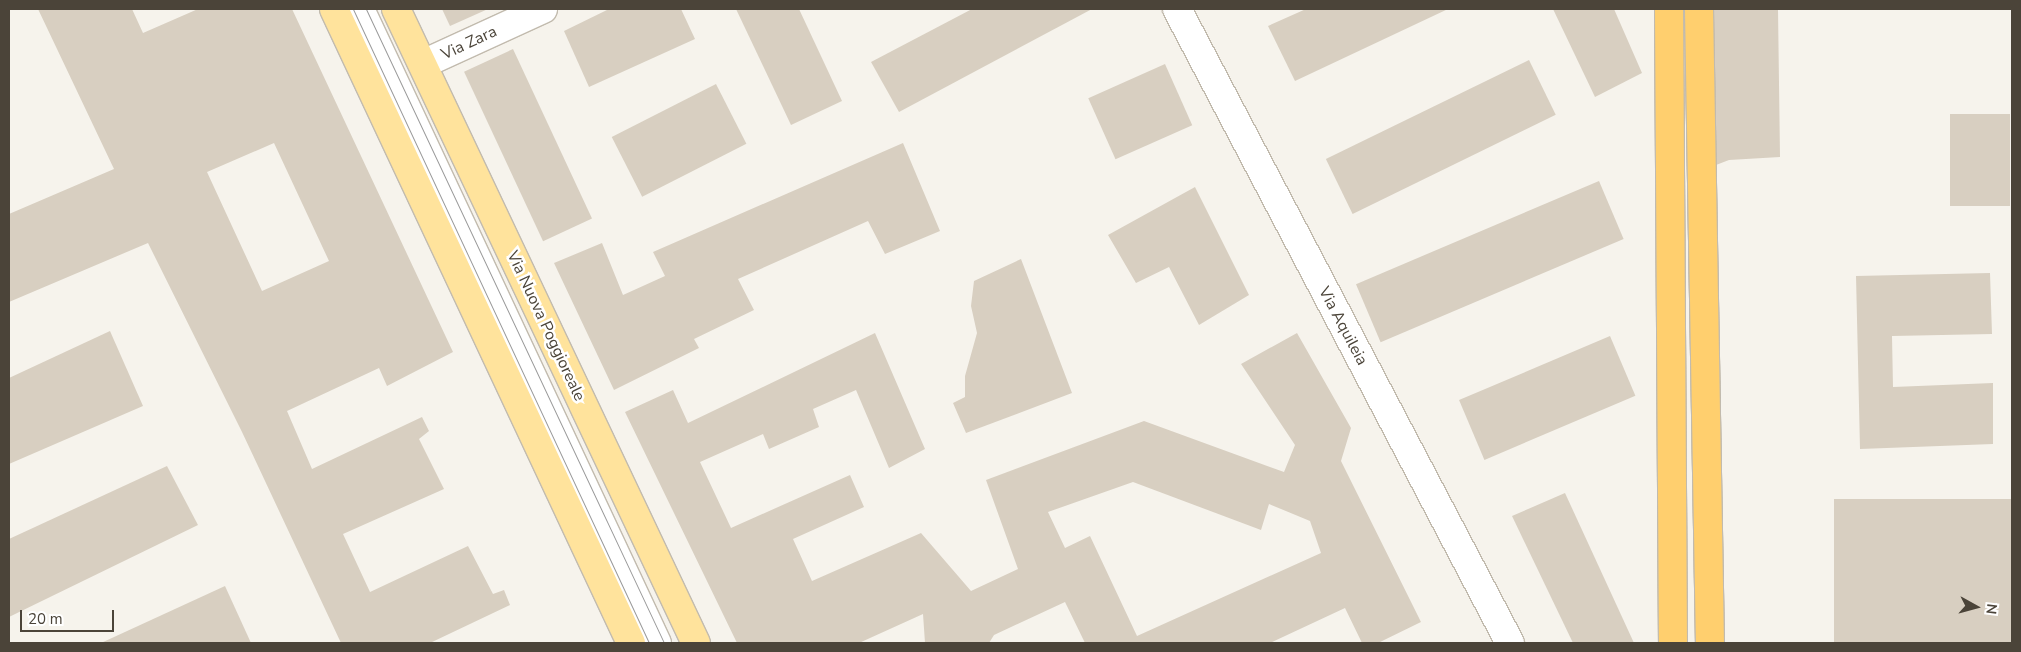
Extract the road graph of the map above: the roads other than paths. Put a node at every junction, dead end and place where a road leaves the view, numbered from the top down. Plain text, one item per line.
1 (334, 9) edge
2 (360, 9) edge
3 (396, 9) edge
4 (543, 9) edge
5 (1177, 9) edge
6 (1669, 9) edge
7 (1699, 9) edge
8 (423, 64) junction
9 (631, 643) edge
10 (657, 643) edge
11 (696, 643) edge
12 (1510, 643) edge
13 (1673, 643) edge
14 (1710, 643) edge

1 - 9 main road
2 - 10 street
3 - 8 main road, Via Nuova Poggioreale
4 - 8 street, Via Zara
5 - 12 street, Via Aquileia
6 - 13 highway
7 - 14 highway
8 - 11 main road, Via Nuova Poggioreale

